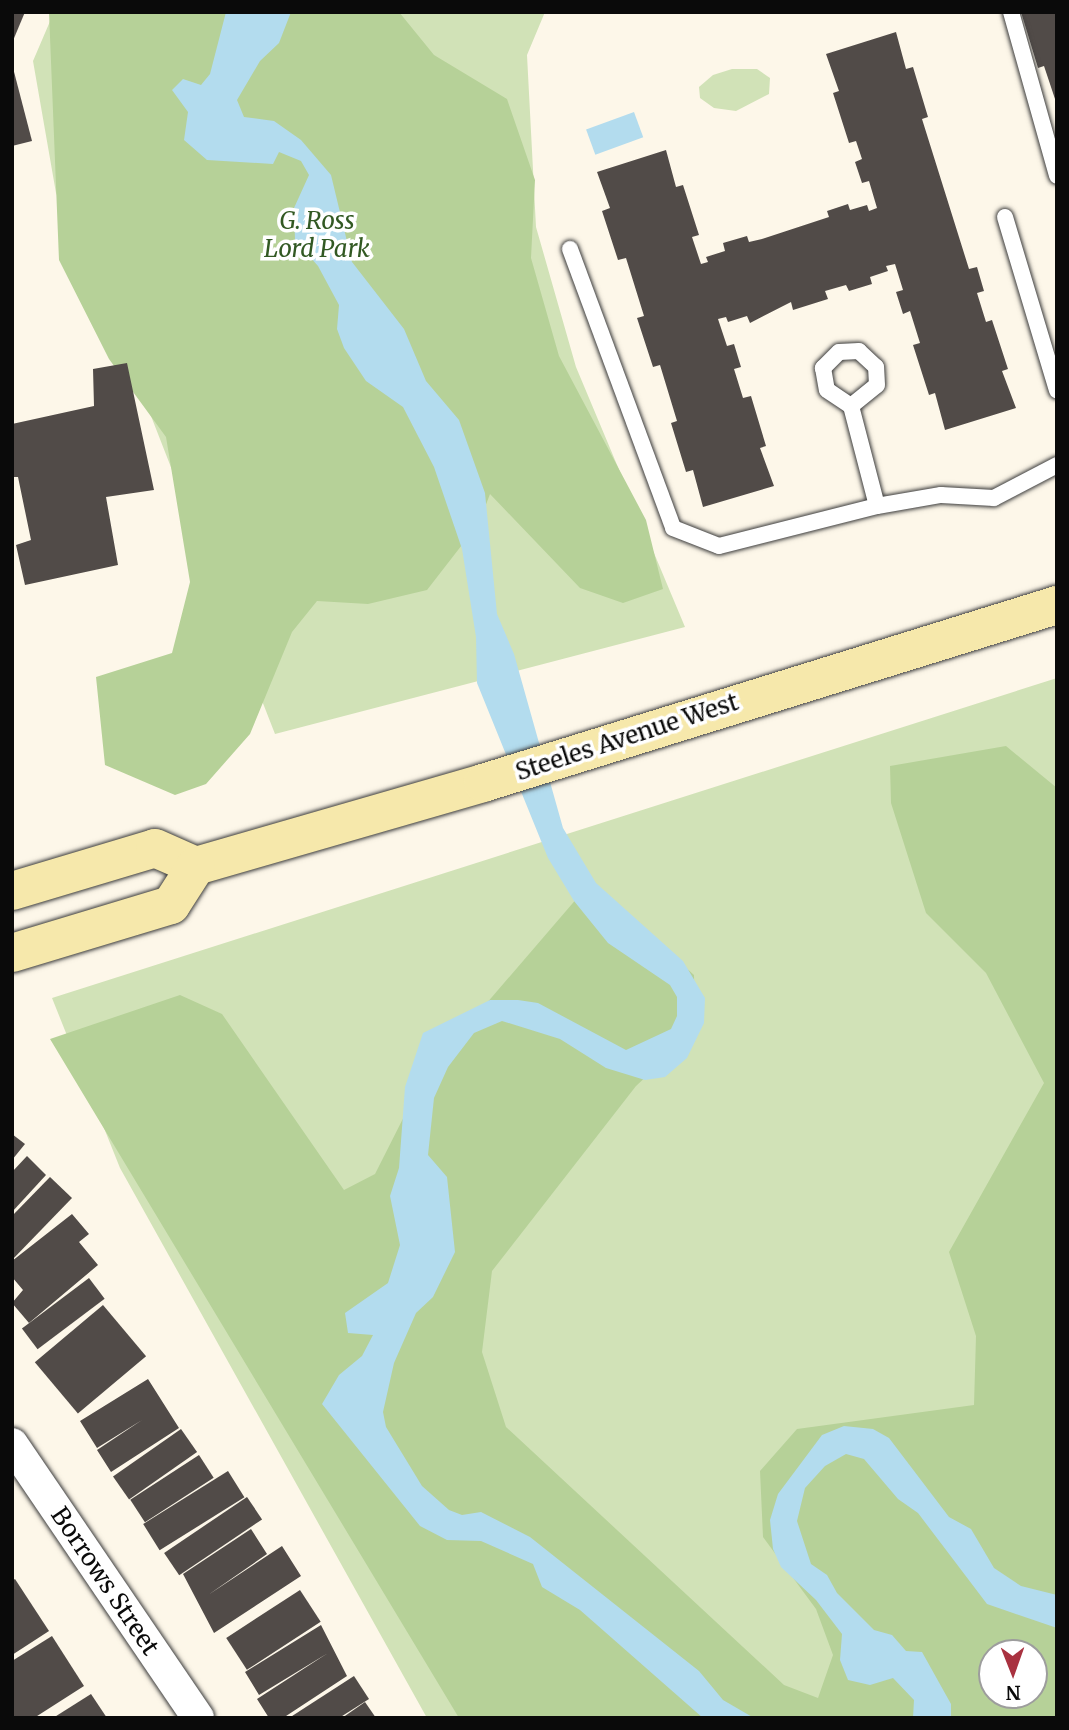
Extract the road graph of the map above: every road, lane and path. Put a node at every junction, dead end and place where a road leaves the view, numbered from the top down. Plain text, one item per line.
1 (1011, 12) edge
2 (1057, 176) edge
3 (1005, 217) dead end
4 (570, 249) dead end
5 (1057, 390) edge
6 (851, 406) dead end
7 (1057, 466) edge
8 (877, 506) junction
9 (1057, 605) edge
10 (196, 866) junction
11 (12, 891) edge
12 (12, 953) edge
13 (12, 1444) edge
14 (198, 1718) edge

1 - 2 lane
3 - 5 lane
4 - 8 lane
6 - 8 lane
7 - 8 lane
9 - 10 main road, Steeles Avenue West
10 - 11 main road
10 - 12 main road
13 - 14 street, Borrows Street

